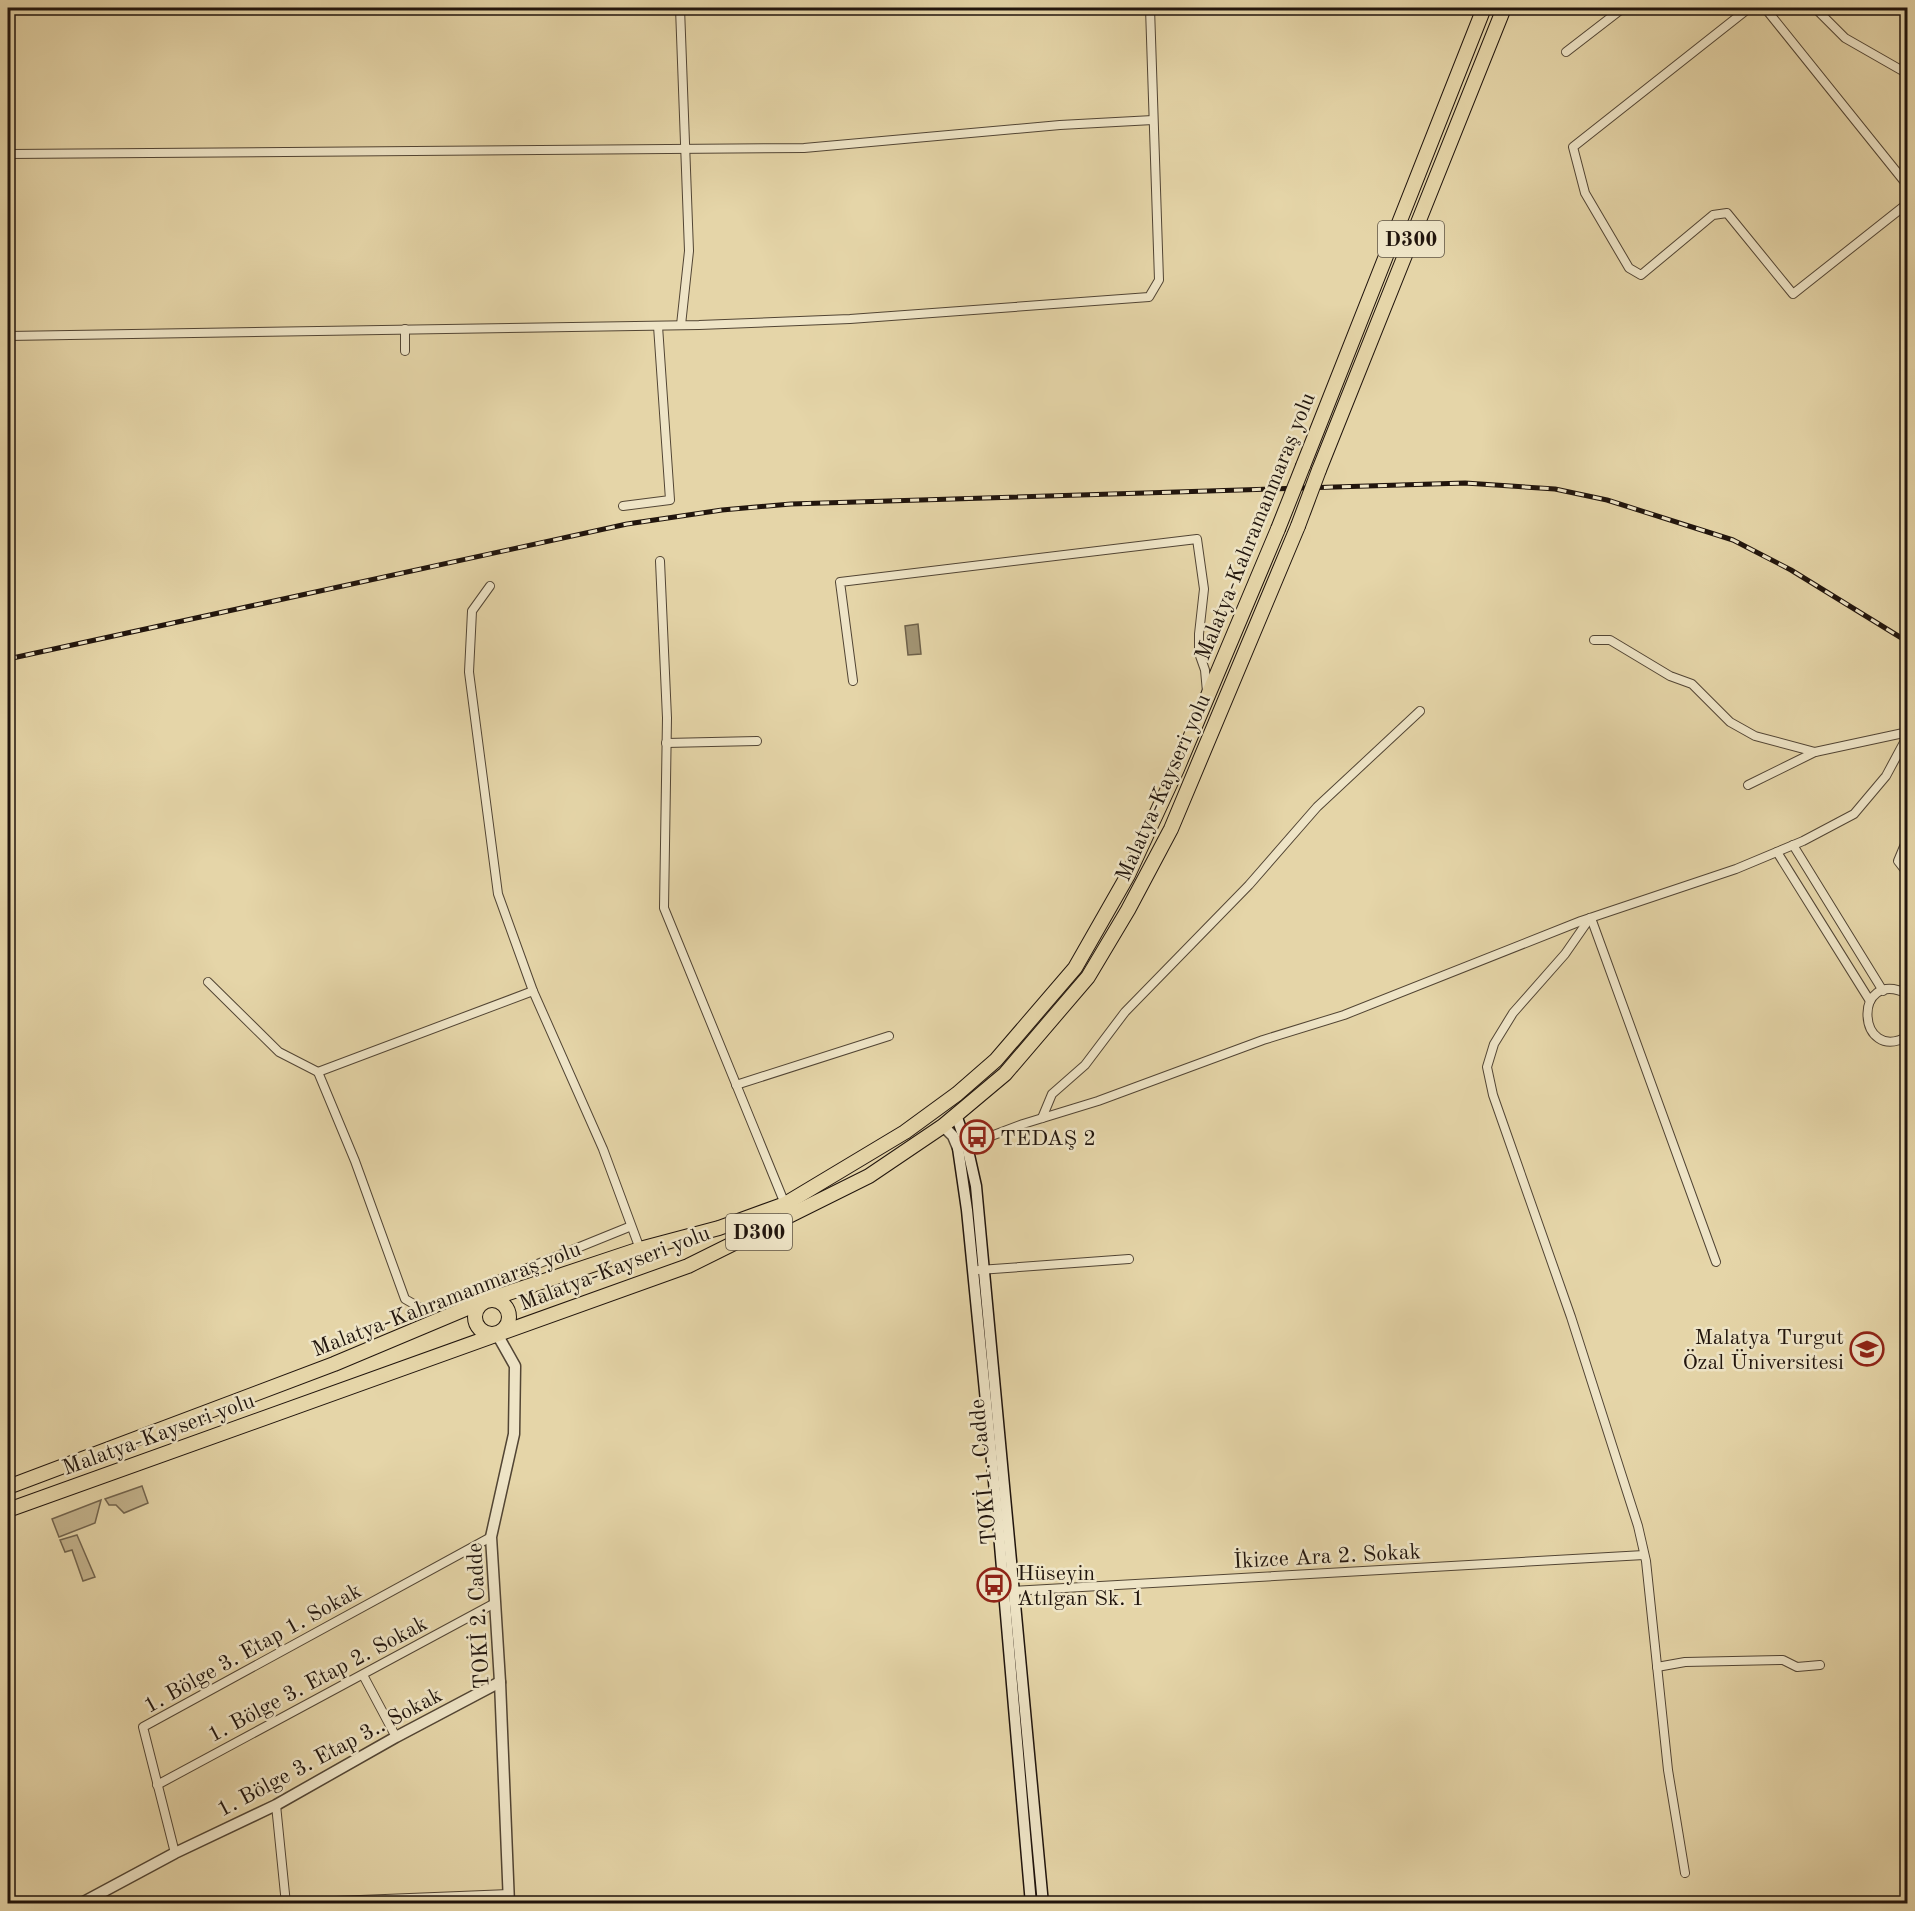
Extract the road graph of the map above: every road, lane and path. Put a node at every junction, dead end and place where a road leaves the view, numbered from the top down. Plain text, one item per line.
1 (680, 8) edge
2 (1150, 8) edge
3 (1484, 8) edge
4 (1504, 8) edge
5 (1623, 8) edge
6 (1749, 8) edge
7 (1765, 8) edge
8 (1815, 8) edge
9 (1566, 52) dead end
10 (1908, 74) edge
11 (1153, 120) junction
12 (684, 150) junction
13 (8, 154) edge
14 (1908, 186) edge
15 (1908, 203) edge
16 (681, 325) junction
17 (658, 326) junction
18 (405, 328) junction
19 (8, 336) edge
20 (405, 351) dead end
21 (623, 506) dead end
22 (660, 561) dead end
23 (490, 586) dead end
24 (1594, 640) dead end
25 (853, 681) dead end
26 (1207, 694) junction
27 (1420, 711) dead end
28 (1908, 734) edge
29 (757, 741) dead end
30 (666, 743) junction
31 (1815, 752) junction
32 (1748, 785) dead end
33 (1908, 837) edge
34 (1793, 845) junction
35 (1777, 852) junction
36 (1908, 874) edge
37 (1591, 918) junction
38 (208, 982) dead end
39 (533, 991) junction
40 (1883, 991) junction
41 (1908, 994) edge
42 (1870, 1001) junction
43 (889, 1036) dead end
44 (1906, 1039) edge
45 (318, 1072) junction
46 (736, 1085) junction
47 (956, 1115) junction
48 (1041, 1118) junction
49 (943, 1126) junction
50 (962, 1147) junction
51 (785, 1204) junction
52 (629, 1227) junction
53 (640, 1249) junction
54 (1129, 1259) dead end
55 (1716, 1262) dead end
56 (978, 1270) junction
57 (484, 1301) junction
58 (497, 1334) junction
59 (8, 1487) edge
60 (8, 1510) edge
61 (491, 1537) junction
62 (1644, 1555) junction
63 (1012, 1591) junction
64 (495, 1603) junction
65 (1820, 1665) dead end
66 (1657, 1667) junction
67 (363, 1675) junction
68 (501, 1682) junction
69 (396, 1737) junction
70 (157, 1785) junction
71 (276, 1805) junction
72 (175, 1853) junction
73 (1685, 1872) dead end
74 (509, 1899) edge
75 (286, 1903) edge
76 (80, 1904) edge
77 (1031, 1904) edge
78 (1043, 1904) edge

1 - 12 street
2 - 11 street
3 - 26 highway, Malatya-Kahramanmaraş yolu / D300, bridge
4 - 47 highway, Malatya-Kayseri yolu / D300, bridge
5 - 9 street
6 - 15 street
7 - 14 street
8 - 10 street
11 - 12 street
11 - 16 street
12 - 13 street
12 - 16 street
16 - 17 street
17 - 18 street
17 - 21 street
18 - 19 street
18 - 20 street
22 - 30 street
23 - 39 street
24 - 31 street
25 - 26 street
26 - 51 highway, Malatya-Kahramanmaraş yolu / D300
27 - 48 street
28 - 31 street
28 - 34 street
29 - 30 street
30 - 46 street
31 - 32 street
33 - 36 street
34 - 35 street
34 - 40 street
35 - 37 street
35 - 42 street
37 - 48 street
37 - 55 street
37 - 62 street
38 - 45 street
39 - 45 street
39 - 52 street
40 - 41 street
40 - 42 street
42 - 44 street
43 - 46 street
45 - 52 street
46 - 51 street
47 - 49 highway, Malatya-Kayseri yolu / D300
47 - 50 main road
48 - 50 street
49 - 50 main road
49 - 58 highway, Malatya-Kayseri yolu / D300
50 - 56 main road, TOKİ 1. Cadde
51 - 53 highway, Malatya-Kahramanmaraş yolu / D300
52 - 53 street
53 - 57 highway, Malatya-Kahramanmaraş yolu / D300
54 - 56 street
56 - 63 main road, TOKİ 1. Cadde
56 - 77 main road, TOKİ 1. Cadde
57 - 58 highway
57 - 58 highway
57 - 59 highway, Malatya-Kahramanmaraş yolu / D300
58 - 60 highway, Malatya-Kayseri yolu / D300
58 - 61 main road, TOKİ 2. Cadde
61 - 64 main road, TOKİ 2. Cadde
61 - 70 street, 1. Bölge 3. Etap 1. Sokak
62 - 63 street, İkizce Ara 2. Sokak
62 - 66 street
63 - 78 main road, TOKİ 1. Cadde
64 - 67 street, 1. Bölge 3. Etap 2. Sokak
64 - 68 main road, TOKİ 2. Cadde
65 - 66 street
66 - 73 street
67 - 69 street
67 - 70 street, 1. Bölge 3. Etap 2. Sokak
68 - 69 main road, 1. Bölge 3. Etap 3.. Sokak
68 - 74 main road, TOKİ 2. Cadde
69 - 71 main road, 1. Bölge 3. Etap 3.. Sokak
70 - 72 street, 1. Bölge 3. Etap 1. Sokak
71 - 72 main road, 1. Bölge 3. Etap 3.. Sokak
71 - 75 street
72 - 76 main road, 1. Bölge 3. Etap 3.. Sokak
74 - 75 street

